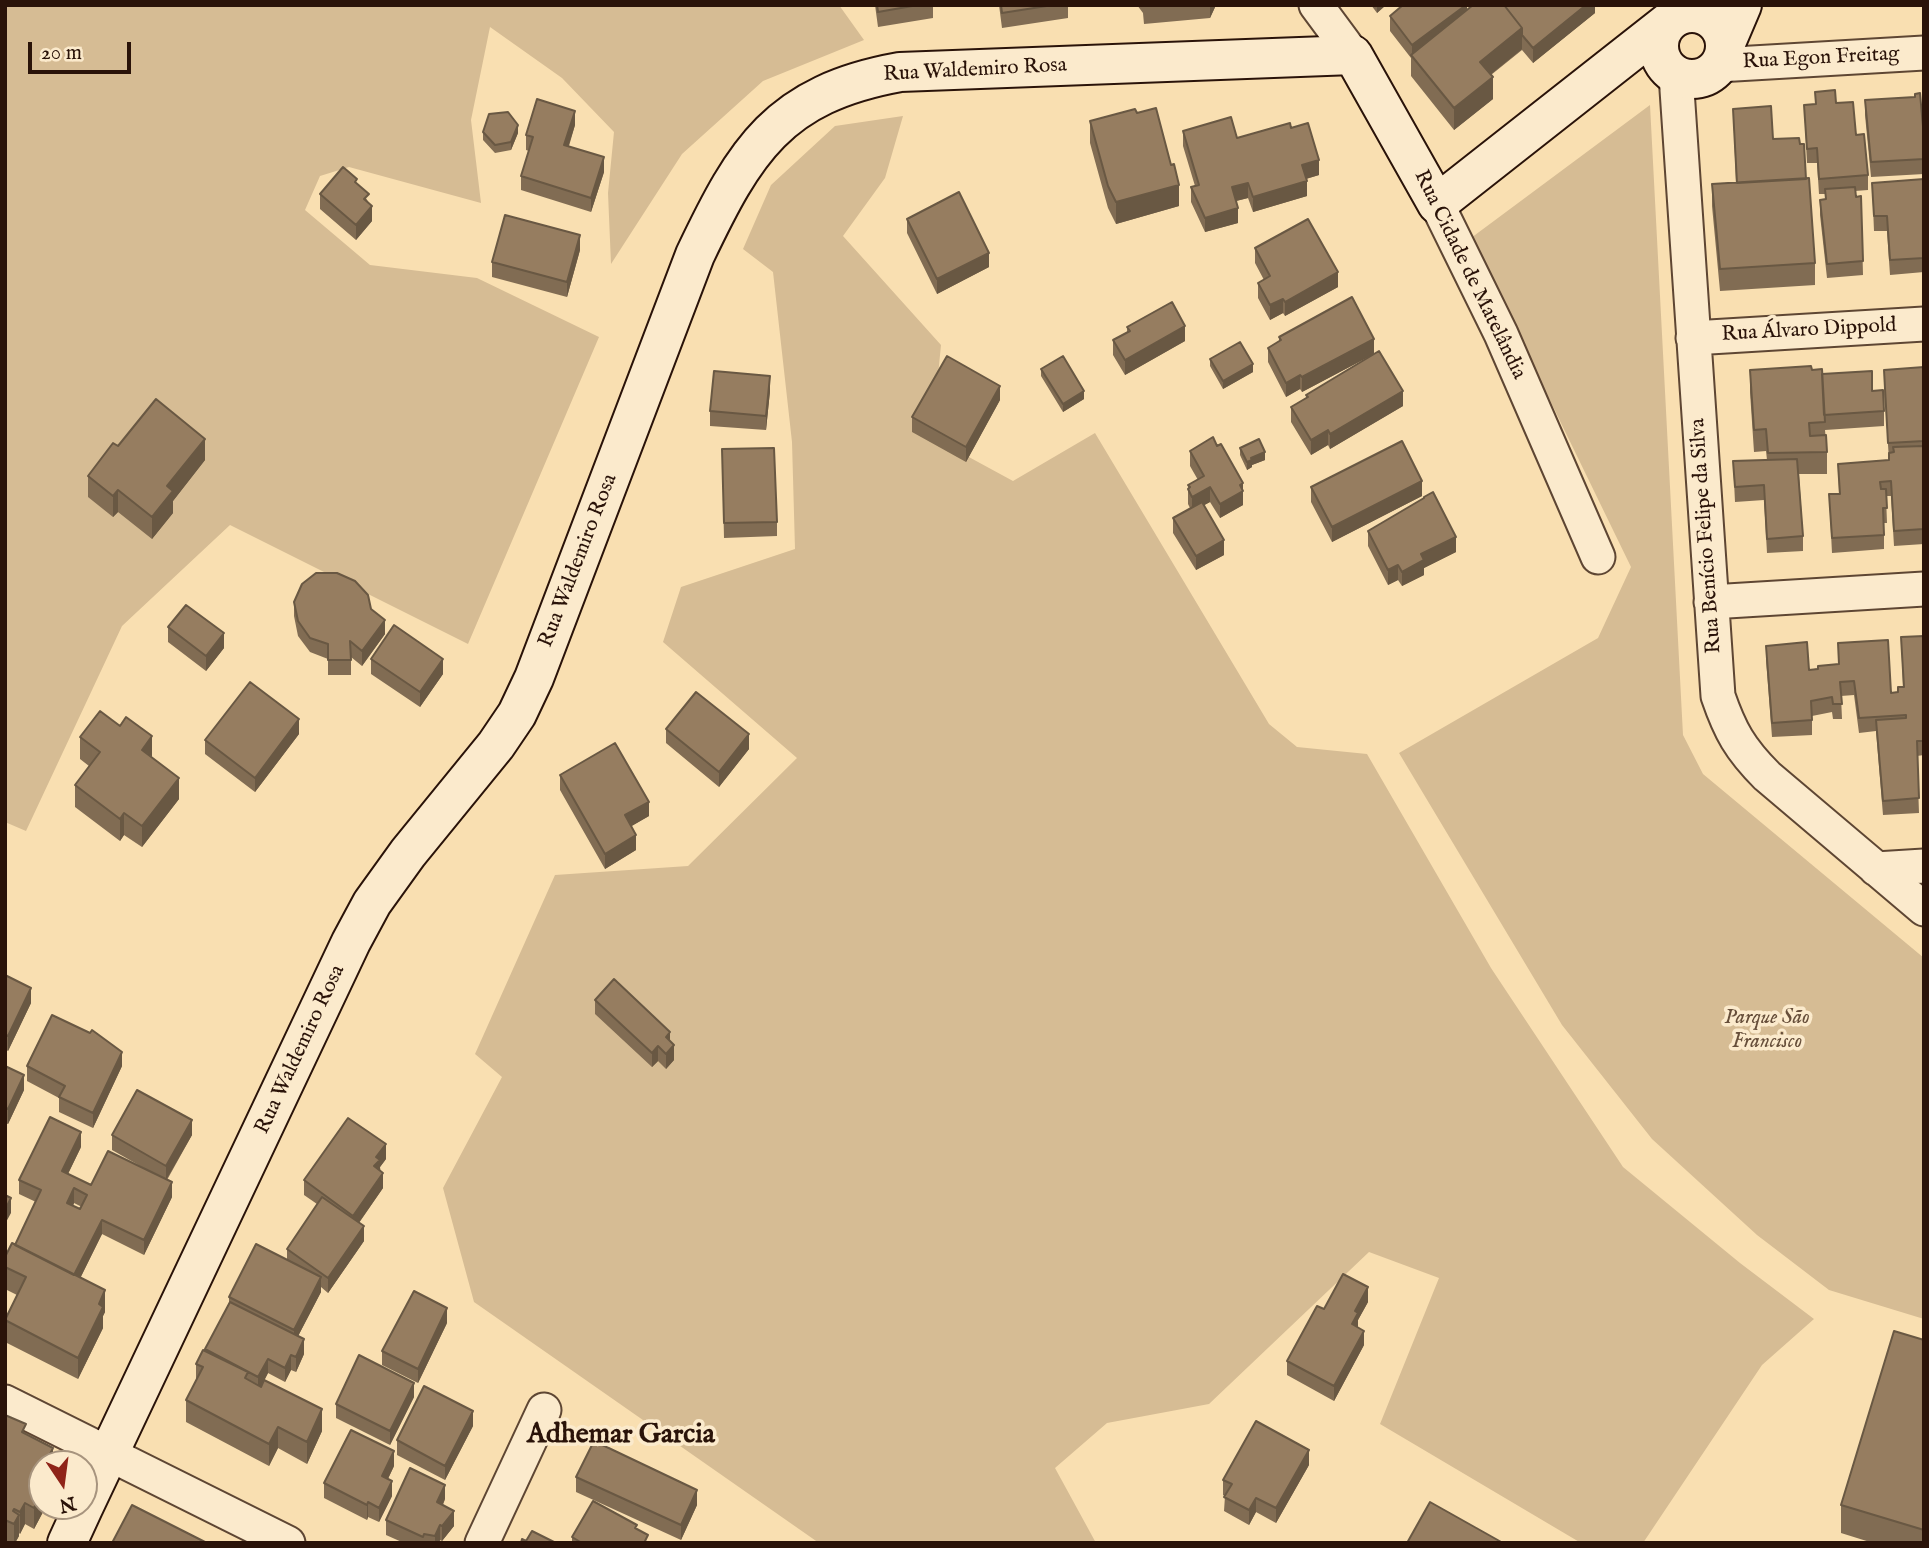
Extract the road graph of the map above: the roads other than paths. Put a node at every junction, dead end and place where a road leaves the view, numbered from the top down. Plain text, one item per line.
1 (1315, 5) edge
2 (1742, 5) edge
3 (1673, 11) edge
4 (1924, 53) edge
5 (1353, 55) junction
6 (1722, 55) junction
7 (1676, 75) junction
8 (1592, 82) junction
9 (1437, 204) junction
10 (1924, 324) edge
11 (1693, 338) junction
12 (1598, 557) dead end
13 (1924, 589) edge
14 (1711, 602) junction
15 (1924, 866) edge
16 (1876, 869) junction
17 (1924, 909) edge
18 (5, 1402) edge
19 (544, 1410) dead end
20 (108, 1454) junction
21 (98, 1476) edge
22 (78, 1520) edge
23 (67, 1543) edge
24 (288, 1543) edge
25 (482, 1543) edge

1 - 5 street, Rua Cidade de Matelândia
2 - 6 street
3 - 6 street
3 - 7 street
3 - 8 street
4 - 6 street, Rua Egon Freitag
5 - 9 street, Rua Cidade de Matelândia
5 - 20 street, Rua Waldemiro Rosa
6 - 7 street
7 - 8 street
7 - 11 street, Rua Benício Felipe da Silva
8 - 9 street
9 - 12 street, Rua Cidade de Matelândia
10 - 11 street, Rua Álvaro Dippold
11 - 14 street, Rua Benício Felipe da Silva
13 - 14 street
14 - 16 street, Rua Benício Felipe da Silva
15 - 16 street
16 - 17 street, Rua Benício Felipe da Silva
18 - 20 street
19 - 25 street
20 - 21 street, Rua Waldemiro Rosa
20 - 24 street
22 - 23 street, Rua Waldemiro Rosa

